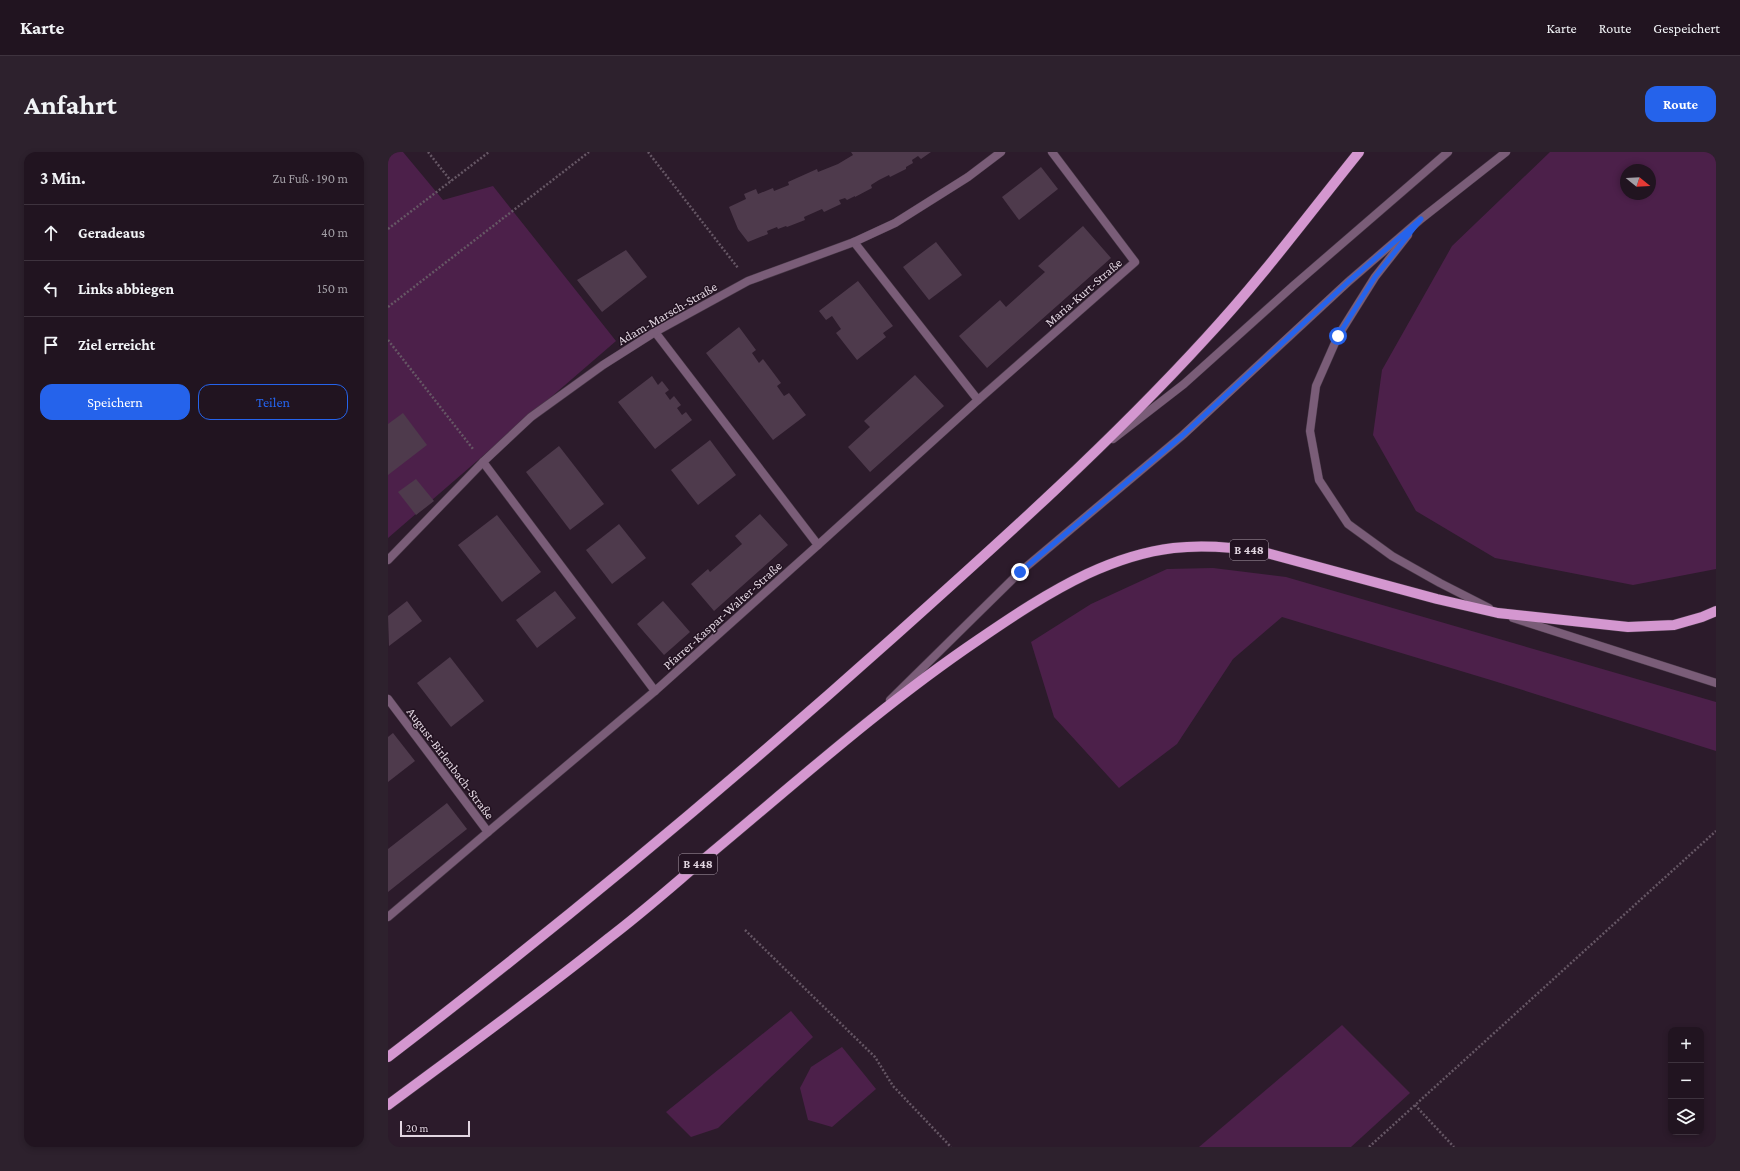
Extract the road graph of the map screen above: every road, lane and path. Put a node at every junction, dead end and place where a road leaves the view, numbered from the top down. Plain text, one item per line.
1 (428, 152) edge
2 (488, 152) edge
3 (589, 152) edge
4 (648, 152) edge
5 (1001, 152) edge
6 (1052, 152) edge
7 (1359, 152) edge
8 (1448, 152) edge
9 (1506, 152) edge
10 (451, 181) junction
11 (1421, 219) junction
12 (388, 229) edge
13 (854, 242) junction
14 (748, 281) junction
15 (388, 307) edge
16 (655, 332) junction
17 (388, 340) edge
18 (978, 400) junction
19 (483, 462) junction
20 (1085, 462) junction
21 (818, 545) junction
22 (388, 560) edge
23 (1716, 611) edge
24 (1498, 613) junction
25 (1716, 683) edge
26 (655, 691) junction
27 (388, 699) edge
28 (866, 723) junction
29 (1716, 831) edge
30 (488, 832) junction
31 (388, 917) edge
32 (744, 930) dead end
33 (388, 1057) edge
34 (388, 1105) edge
35 (1415, 1105) junction
36 (951, 1147) edge
37 (1369, 1147) edge
38 (1454, 1147) edge

1 - 10 path
2 - 10 path
3 - 15 path
4 - 14 path
5 - 13 street, Adam-Marsch-Straße
6 - 18 street, Maria-Kurt-Straße
7 - 20 main road
8 - 20 street
9 - 11 street
10 - 12 path
11 - 24 street
11 - 28 street
13 - 14 street, Adam-Marsch-Straße
13 - 18 street
14 - 16 street, Adam-Marsch-Straße
16 - 19 street, Adam-Marsch-Straße
16 - 21 street
17 - 19 path
18 - 21 street, Maria-Kurt-Straße
19 - 22 street, Adam-Marsch-Straße
19 - 26 street
20 - 33 main road
21 - 26 street, Pfarrer-Kaspar-Walter-Straße
23 - 24 main road, B 448
24 - 25 street
24 - 28 main road, B 448
26 - 30 street, Pfarrer-Kaspar-Walter-Straße
27 - 30 street, August-Birlenbach-Straße
28 - 34 main road, B 448
29 - 35 path
30 - 31 street, August-Birlenbach-Straße
32 - 36 path
35 - 37 path
35 - 38 path

